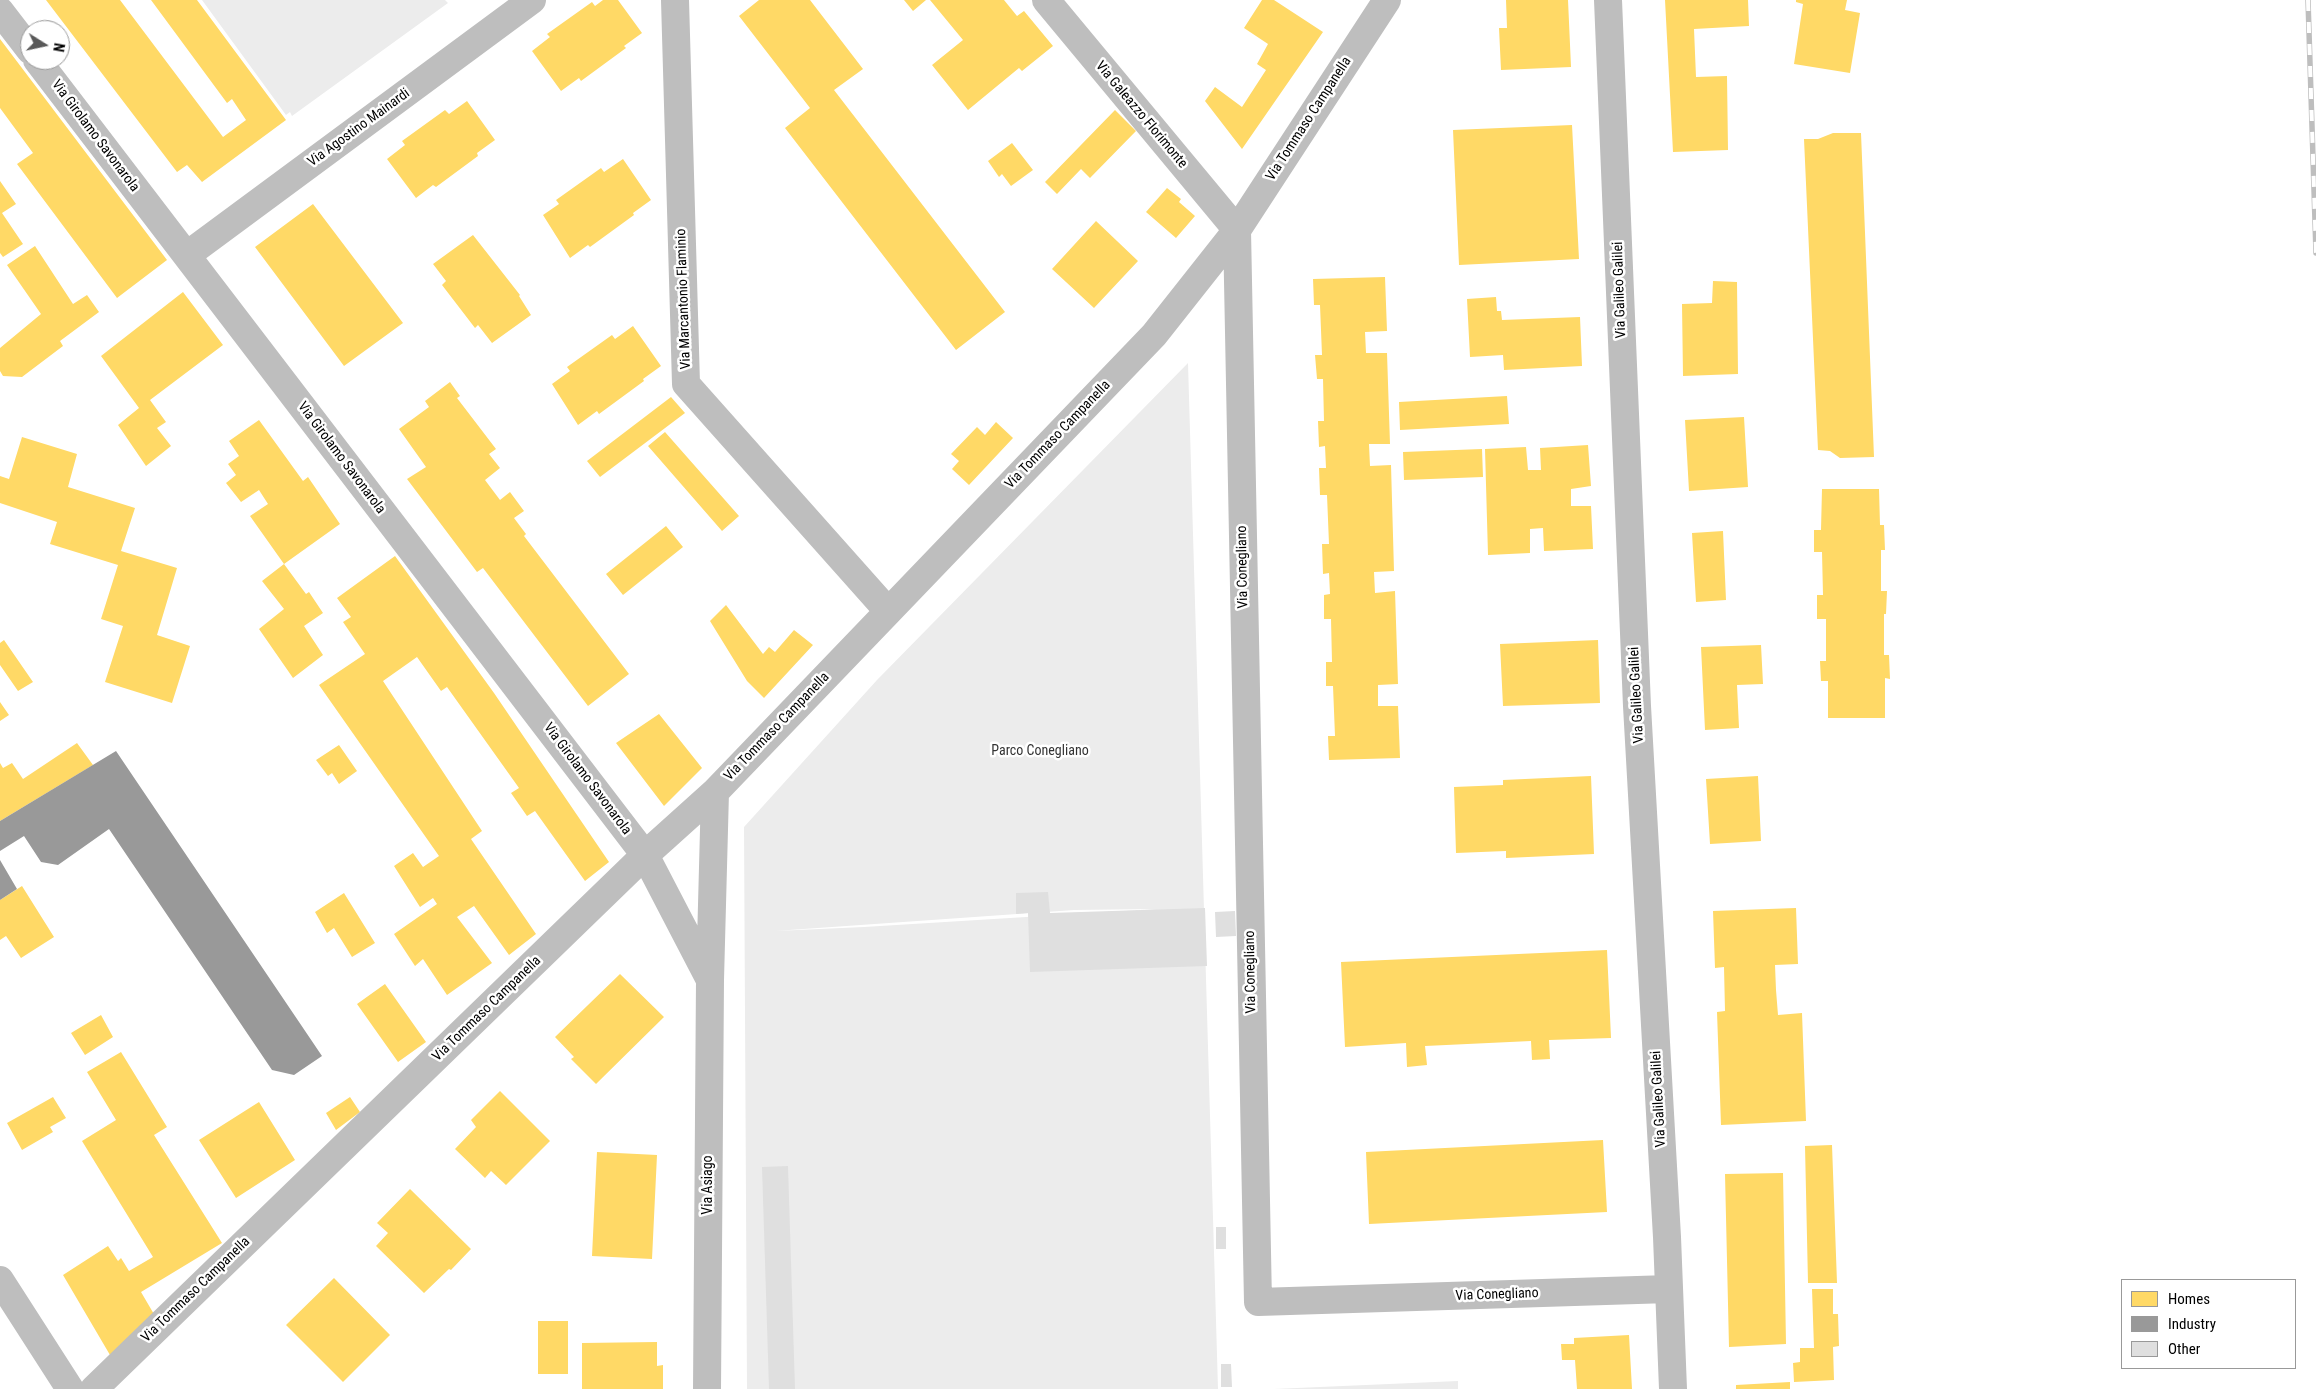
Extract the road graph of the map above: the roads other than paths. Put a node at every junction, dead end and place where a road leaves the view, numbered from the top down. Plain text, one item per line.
1 (532, 0) edge
2 (675, 0) edge
3 (1046, 0) edge
4 (1387, 0) edge
5 (1608, 0) edge
6 (0, 11) edge
7 (20, 37) edge
8 (46, 70) edge
9 (1237, 230) junction
10 (187, 255) junction
11 (888, 611) junction
12 (715, 792) junction
13 (645, 855) junction
14 (710, 980) junction
15 (0, 1280) edge
16 (1669, 1288) junction
17 (70, 1389) edge
18 (94, 1389) edge
19 (707, 1389) edge
20 (1673, 1389) edge

1 - 10 street, Via Agostino Mainardi
2 - 11 street, Via Marcantonio Flaminio
3 - 9 street, Via Galeazzo Florimonte
4 - 9 street, Via Tommaso Campanella
5 - 16 street, Via Galileo Galilei
6 - 7 street
8 - 10 street, Via Girolamo Savonarola
9 - 11 street, Via Tommaso Campanella
9 - 16 street, Via Conegliano
10 - 13 street, Via Girolamo Savonarola
11 - 12 street, Via Tommaso Campanella
12 - 13 street, Via Tommaso Campanella
12 - 14 street, Via Asiago
13 - 14 street, Via Asiago
13 - 18 street, Via Tommaso Campanella
14 - 19 street, Via Asiago
15 - 17 street
16 - 20 street, Via Galileo Galilei

